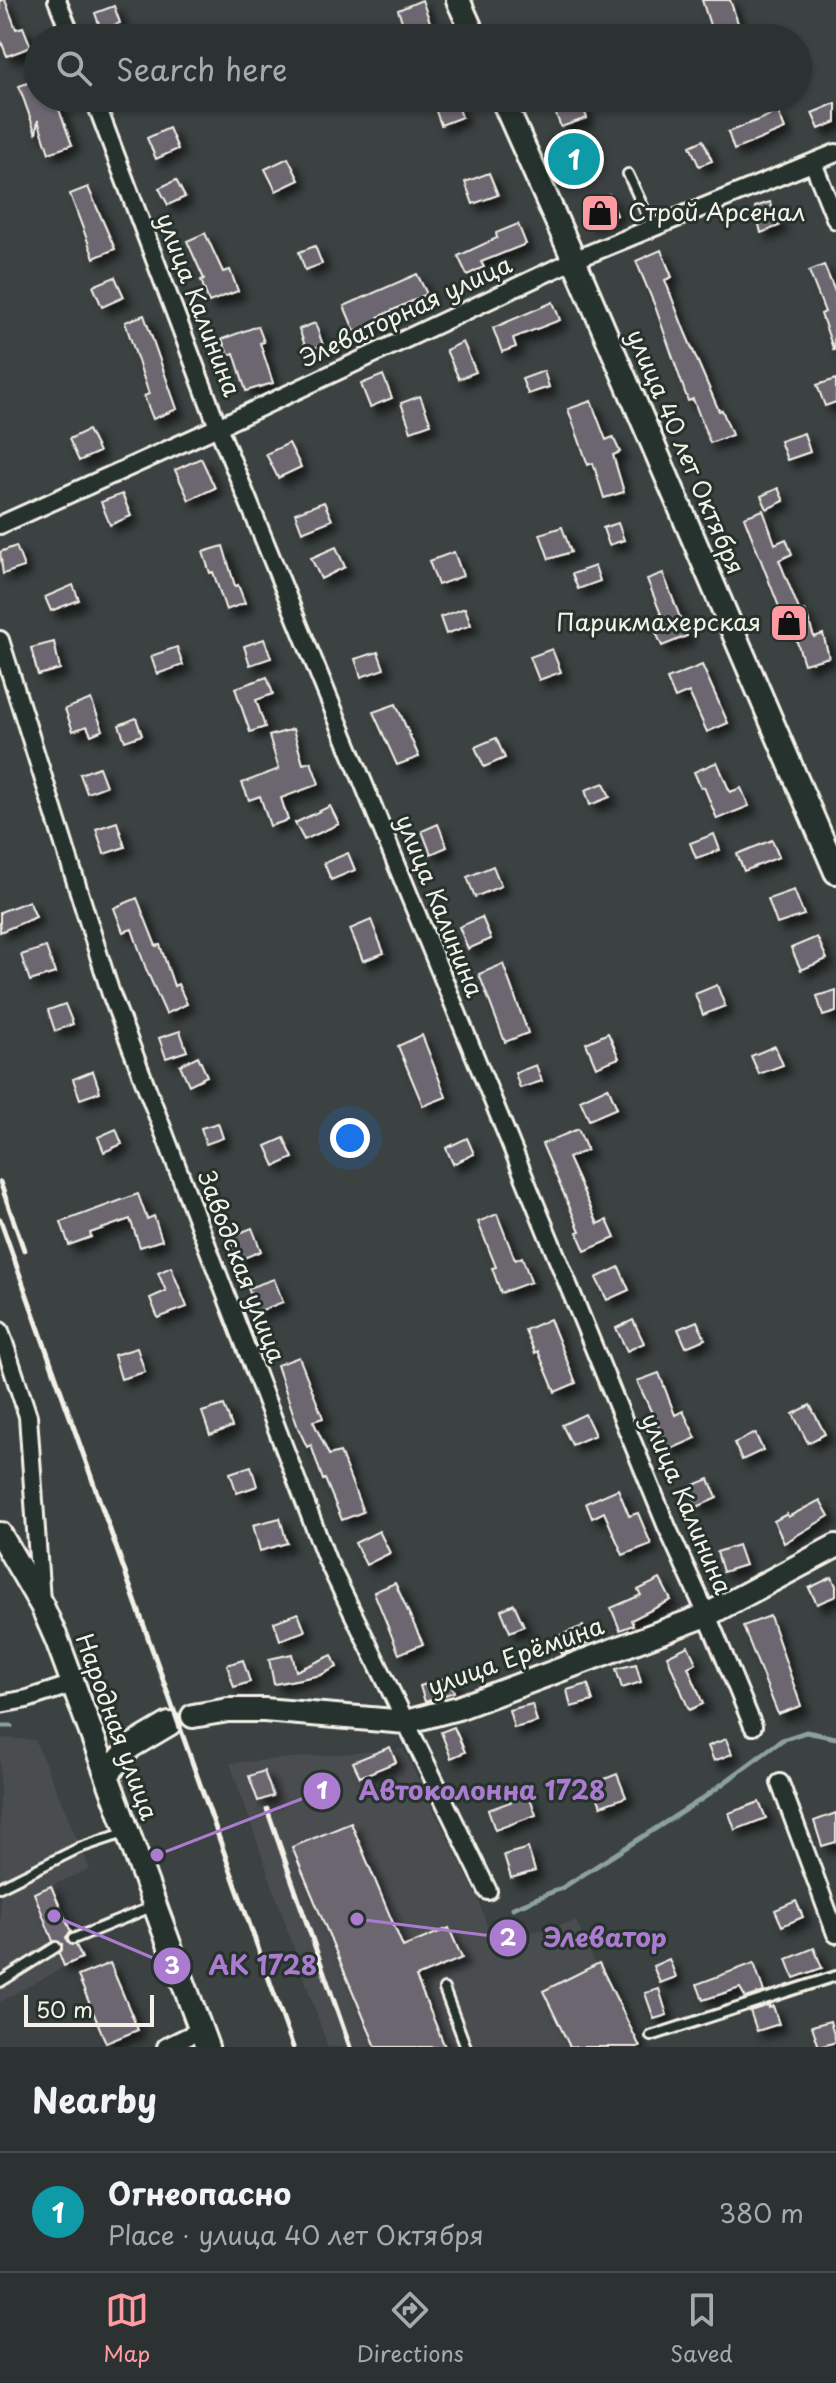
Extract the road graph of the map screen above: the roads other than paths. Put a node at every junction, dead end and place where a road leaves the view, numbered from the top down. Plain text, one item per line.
1 (57, 0) edge
2 (458, 0) edge
3 (66, 24) edge
4 (469, 24) edge
5 (99, 112) edge
6 (508, 112) edge
7 (836, 153) edge
8 (813, 163) junction
9 (628, 174) dead end
10 (836, 220) edge
11 (653, 228) junction
12 (574, 260) junction
13 (218, 427) junction
14 (0, 525) edge
15 (0, 640) edge
16 (836, 872) edge
17 (0, 1331) edge
18 (0, 1534) edge
19 (836, 1546) edge
20 (42, 1606) junction
21 (707, 1615) junction
22 (73, 1684) junction
23 (0, 1704) edge
24 (193, 1716) dead end
25 (406, 1722) junction
26 (169, 1724) dead end
27 (753, 1726) dead end
28 (107, 1775) junction
29 (780, 1783) dead end
30 (127, 1832) junction
31 (0, 1887) edge
32 (488, 1891) dead end
33 (155, 1906) junction
34 (836, 1934) edge
35 (73, 1939) dead end
36 (56, 1947) dead end
37 (836, 1976) edge
38 (0, 1982) edge
39 (444, 1989) dead end
40 (651, 2036) dead end
41 (204, 2039) edge
42 (166, 2047) edge
43 (466, 2047) edge

1 - 3 street
2 - 4 street
5 - 13 street, улица Калинина
6 - 12 street, улица 40 лет Октября
7 - 8 street, Элеваторная улица
8 - 10 street
8 - 11 street, Элеваторная улица
9 - 11 lane
11 - 12 street, Элеваторная улица
12 - 13 street, Элеваторная улица
12 - 16 street, улица 40 лет Октября
13 - 14 street, Элеваторная улица
13 - 21 street, улица Калинина
15 - 25 street, Заводская улица
17 - 20 street, Народная улица
18 - 20 street, Народная улица
19 - 21 street, улица Ерёмина
20 - 22 street, Народная улица
21 - 25 street, улица Ерёмина
21 - 27 street, улица Калинина
22 - 23 street
22 - 28 street, Народная улица
24 - 25 street, улица Ерёмина
25 - 32 street, Заводская улица
26 - 28 street
28 - 30 street, Народная улица
29 - 34 street
30 - 31 lane
30 - 33 street, Народная улица
33 - 35 lane
33 - 41 street, Народная улица
36 - 38 lane
37 - 40 lane
39 - 43 lane
41 - 42 street

